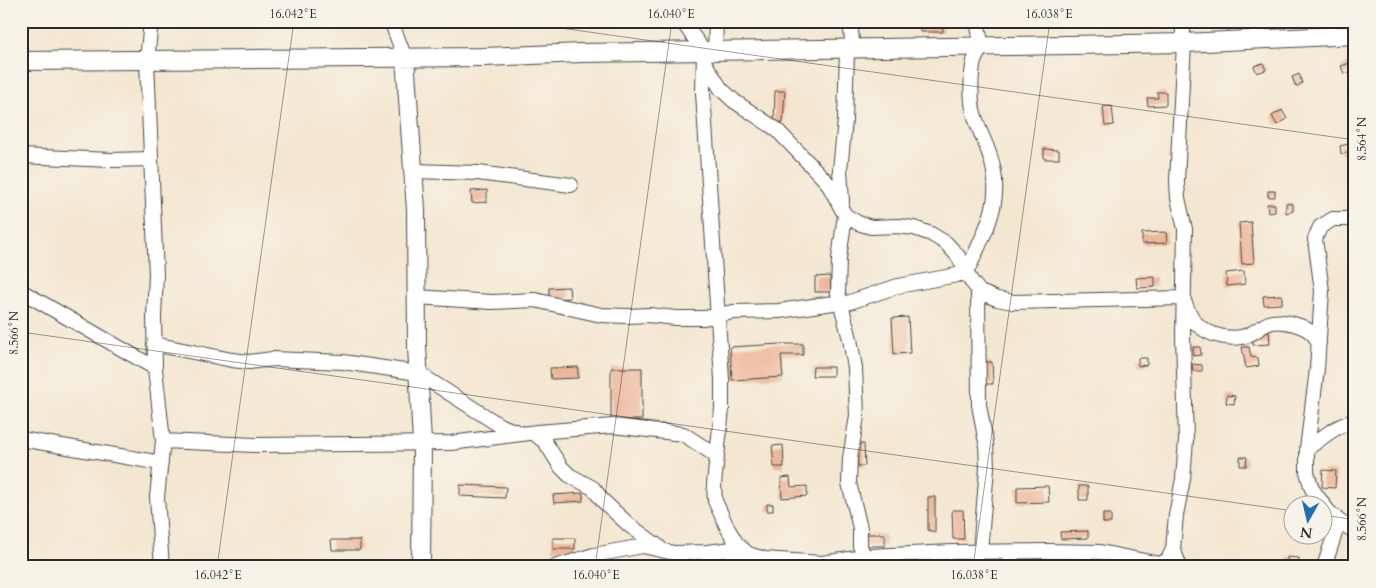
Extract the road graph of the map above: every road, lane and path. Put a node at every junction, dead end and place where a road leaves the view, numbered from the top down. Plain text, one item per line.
1 (151, 21) edge
2 (391, 21) edge
3 (682, 21) edge
4 (716, 21) edge
5 (850, 21) edge
6 (978, 21) edge
7 (1182, 21) edge
8 (1355, 35) edge
9 (1184, 43) junction
10 (981, 46) junction
11 (850, 50) junction
12 (707, 55) junction
13 (405, 58) junction
14 (21, 61) edge
15 (147, 61) junction
16 (21, 156) edge
17 (151, 159) junction
18 (414, 171) junction
19 (571, 185) dead end
20 (844, 213) junction
21 (1355, 219) edge
22 (965, 272) junction
23 (978, 290) junction
24 (21, 291) edge
25 (417, 297) junction
26 (1183, 298) junction
27 (841, 304) junction
28 (718, 316) junction
29 (1319, 343) junction
30 (154, 344) junction
31 (155, 368) junction
32 (418, 373) junction
33 (1355, 421) edge
34 (529, 434) junction
35 (21, 439) edge
36 (163, 441) junction
37 (422, 443) junction
38 (1307, 450) junction
39 (716, 456) junction
40 (161, 463) junction
41 (1339, 521) junction
42 (1355, 532) edge
43 (741, 548) junction
44 (1172, 550) junction
45 (664, 551) junction
46 (980, 552) junction
47 (1014, 552) junction
48 (869, 560) edge
49 (162, 567) edge
50 (421, 567) edge
51 (555, 567) edge
52 (735, 567) edge
53 (1008, 567) edge
54 (1180, 567) edge
55 (1324, 567) edge

1 - 15 street
2 - 13 street
3 - 12 street
4 - 12 street
5 - 11 street
6 - 10 street
7 - 9 street
8 - 9 street
9 - 10 street
9 - 26 street
10 - 11 street
10 - 22 street
11 - 12 street
11 - 20 street
12 - 13 street
12 - 20 street
12 - 28 street
13 - 15 street
13 - 18 street
14 - 15 street
15 - 17 street
16 - 17 street
17 - 30 street
18 - 19 street
18 - 25 street
20 - 22 street
20 - 27 street
21 - 29 street
22 - 23 street
22 - 27 street
23 - 26 street
23 - 46 street
24 - 31 street
25 - 28 street
25 - 32 street
26 - 29 street
26 - 44 street
27 - 28 street
27 - 48 street
28 - 39 street
29 - 38 street
30 - 31 street
30 - 32 street
31 - 36 street
32 - 34 street
32 - 37 street
33 - 38 street
34 - 37 street
34 - 39 street
34 - 45 street
35 - 40 street
36 - 37 street
36 - 40 street
37 - 50 street
38 - 41 street
39 - 43 street
40 - 49 street
41 - 42 street
41 - 55 street
43 - 45 street
43 - 48 street
43 - 52 street
44 - 47 street
44 - 54 street
45 - 51 street
46 - 47 street
46 - 48 street
47 - 53 street

